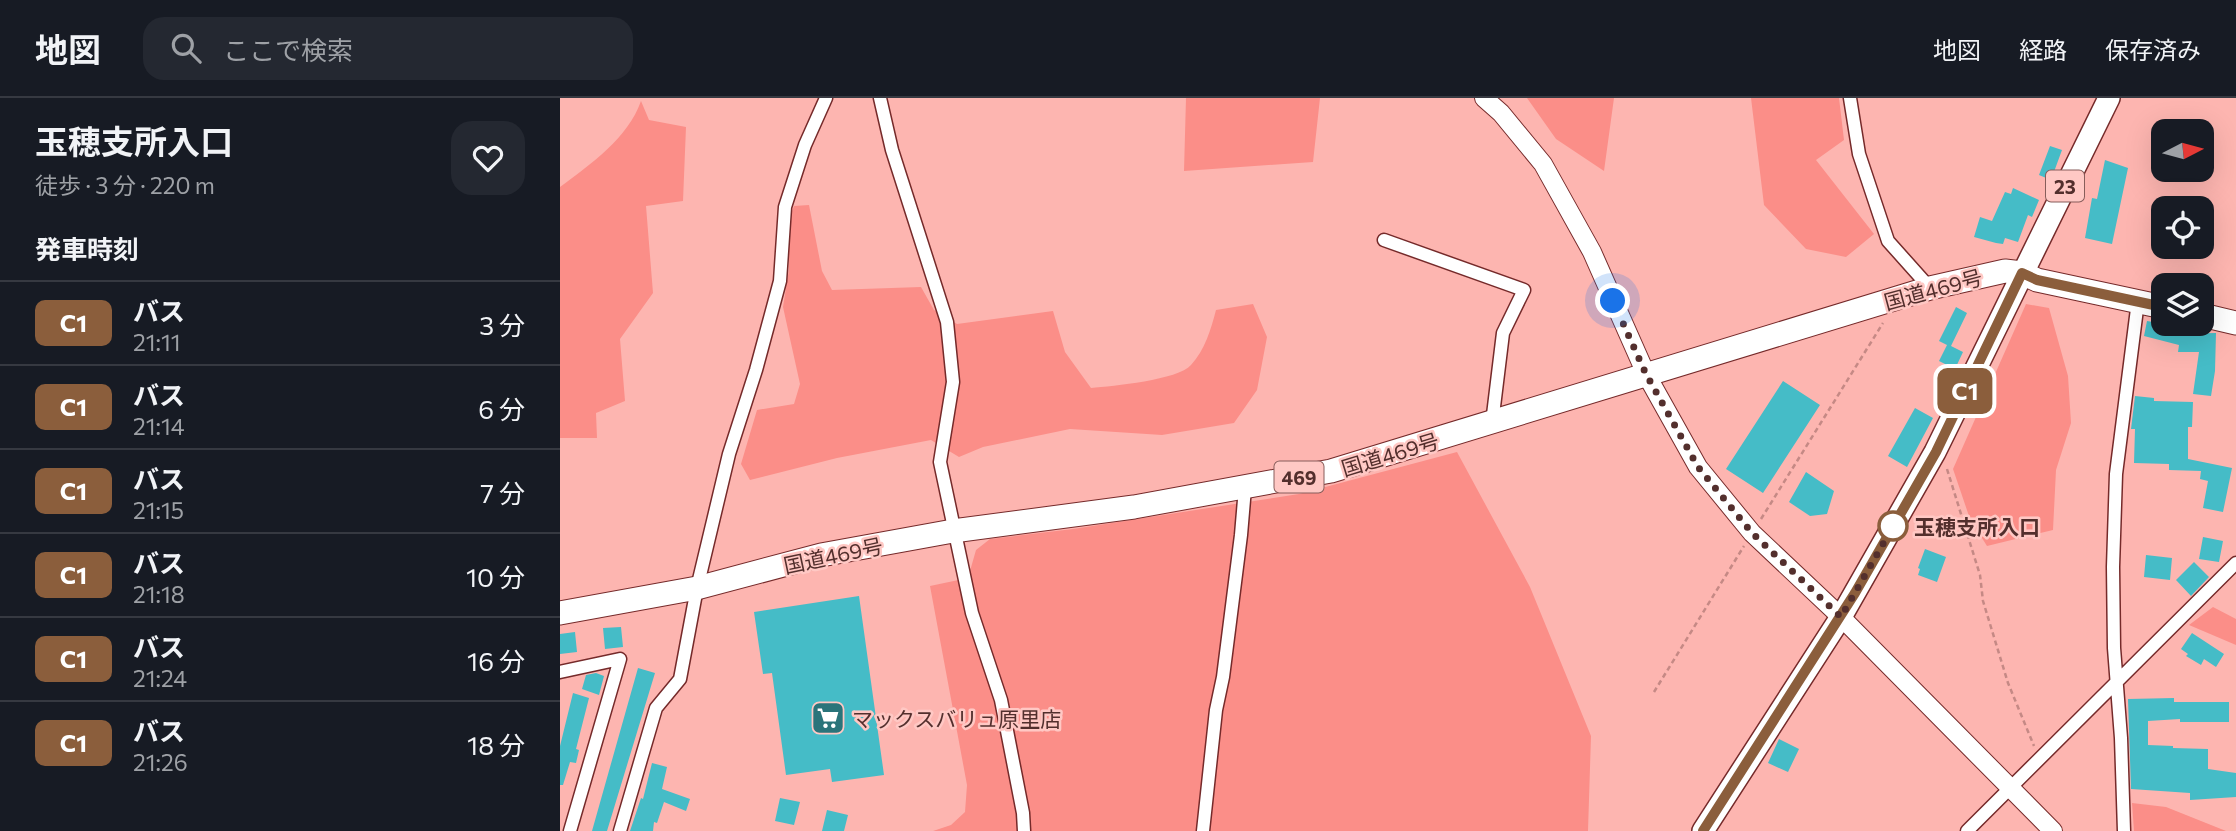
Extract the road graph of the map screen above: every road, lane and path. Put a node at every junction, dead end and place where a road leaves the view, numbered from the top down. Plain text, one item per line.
1 (826, 98) edge
2 (880, 98) edge
3 (1484, 98) edge
4 (1850, 98) edge
5 (2109, 98) edge
6 (1384, 240) dead end
7 (2022, 273) junction
8 (1930, 288) junction
9 (1891, 300) junction
10 (2138, 301) junction
11 (2151, 304) edge
12 (2214, 318) edge
13 (2236, 323) edge
14 (1646, 374) junction
15 (1492, 423) junction
16 (1936, 452) junction
17 (1245, 488) junction
18 (953, 531) junction
19 (1752, 533) junction
20 (2236, 563) edge
21 (698, 588) junction
22 (560, 613) edge
23 (1841, 617) junction
24 (560, 672) edge
25 (2117, 683) junction
26 (1654, 692) dead end
27 (2039, 758) junction
28 (2010, 786) junction
29 (570, 831) edge
30 (620, 831) edge
31 (1024, 831) edge
32 (1203, 831) edge
33 (1703, 831) edge
34 (1967, 831) edge
35 (2053, 831) edge
36 (2124, 831) edge

1 - 21 street
2 - 18 street
3 - 14 street
4 - 8 street
5 - 7 main road, 23
6 - 15 street
7 - 8 highway, 国道469号 / 469
7 - 10 highway, 国道469号 / 469
7 - 16 main road, 23
8 - 9 highway, 国道469号 / 469
9 - 14 highway, 国道469号 / 469
9 - 19 path
10 - 11 highway, 国道469号 / 469
10 - 25 street
12 - 13 highway
14 - 15 highway, 国道469号 / 469
14 - 19 street
15 - 17 highway, 国道469号 / 469
16 - 23 main road, 23
16 - 27 path
17 - 18 highway, 国道469号 / 469
17 - 32 street
18 - 21 highway, 国道469号 / 469
18 - 31 street
19 - 23 street
19 - 26 path
20 - 25 street
21 - 22 highway, 国道469号 / 469
21 - 30 street
23 - 28 street
23 - 33 main road, 23
24 - 29 street
25 - 27 street
25 - 36 street
27 - 28 street
28 - 34 street
28 - 35 street

